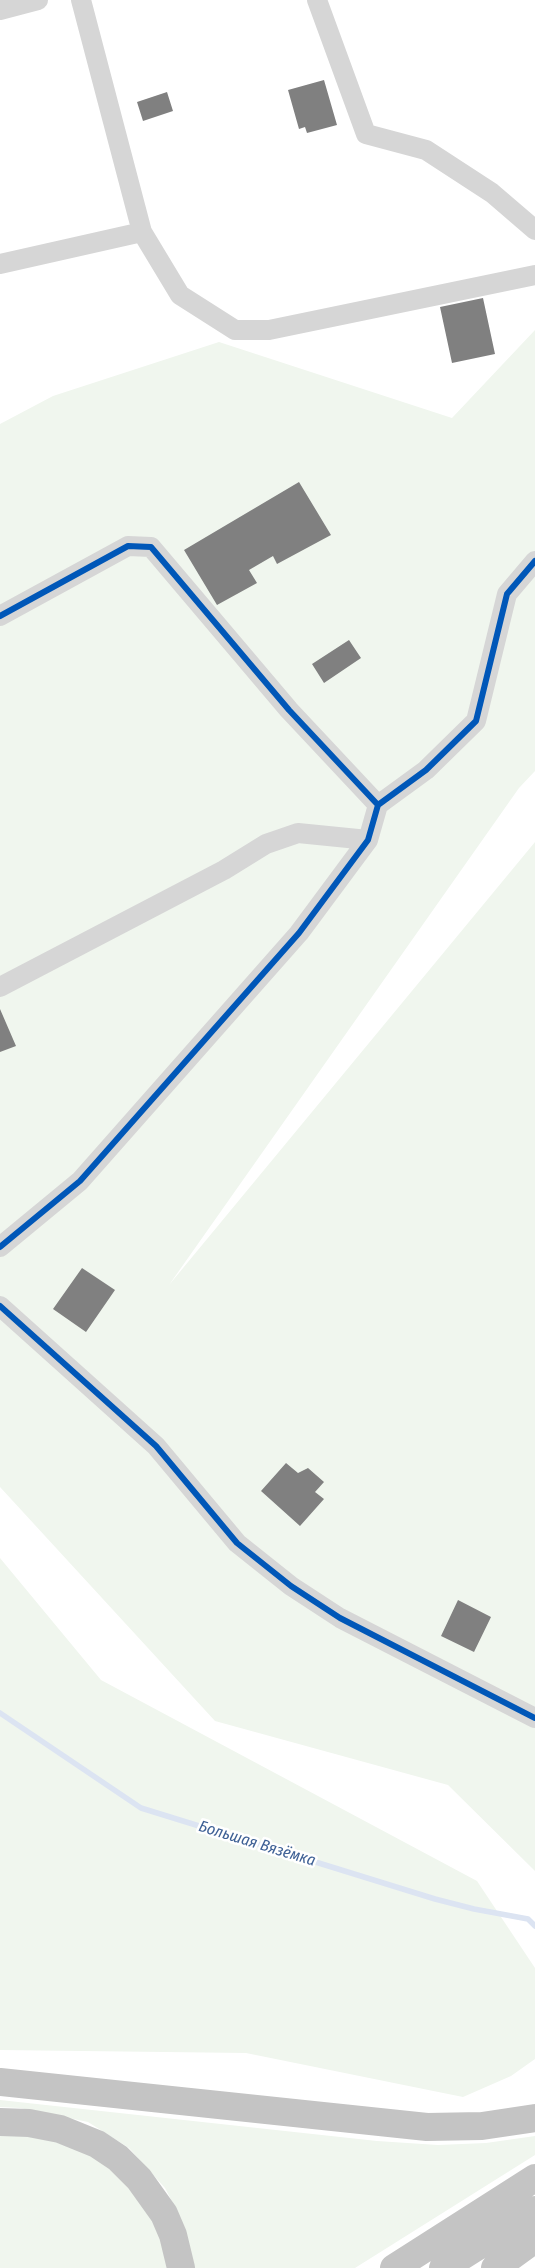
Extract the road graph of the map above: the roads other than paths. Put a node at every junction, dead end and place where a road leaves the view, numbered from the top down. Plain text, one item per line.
1 (38, 0) edge
2 (81, 0) edge
3 (317, 0) edge
4 (0, 10) edge
5 (535, 230) edge
6 (142, 232) junction
7 (0, 264) edge
8 (535, 275) edge
9 (535, 561) edge
10 (0, 616) edge
11 (378, 806) junction
12 (368, 840) junction
13 (0, 987) edge
14 (0, 1247) edge
15 (0, 1306) edge
16 (535, 1718) edge
17 (0, 2082) edge
18 (535, 2118) edge
19 (0, 2122) edge
20 (535, 2178) edge
21 (535, 2210) edge
22 (535, 2239) edge
23 (181, 2268) edge
24 (394, 2268) edge
25 (443, 2268) edge
26 (495, 2268) edge

1 - 4 street
2 - 6 street
3 - 5 street
6 - 7 street
6 - 8 street
9 - 11 street
10 - 11 street
11 - 12 street
12 - 13 street
12 - 14 street
15 - 16 street
17 - 18 highway
19 - 23 highway
20 - 24 highway
21 - 25 highway
22 - 26 highway

